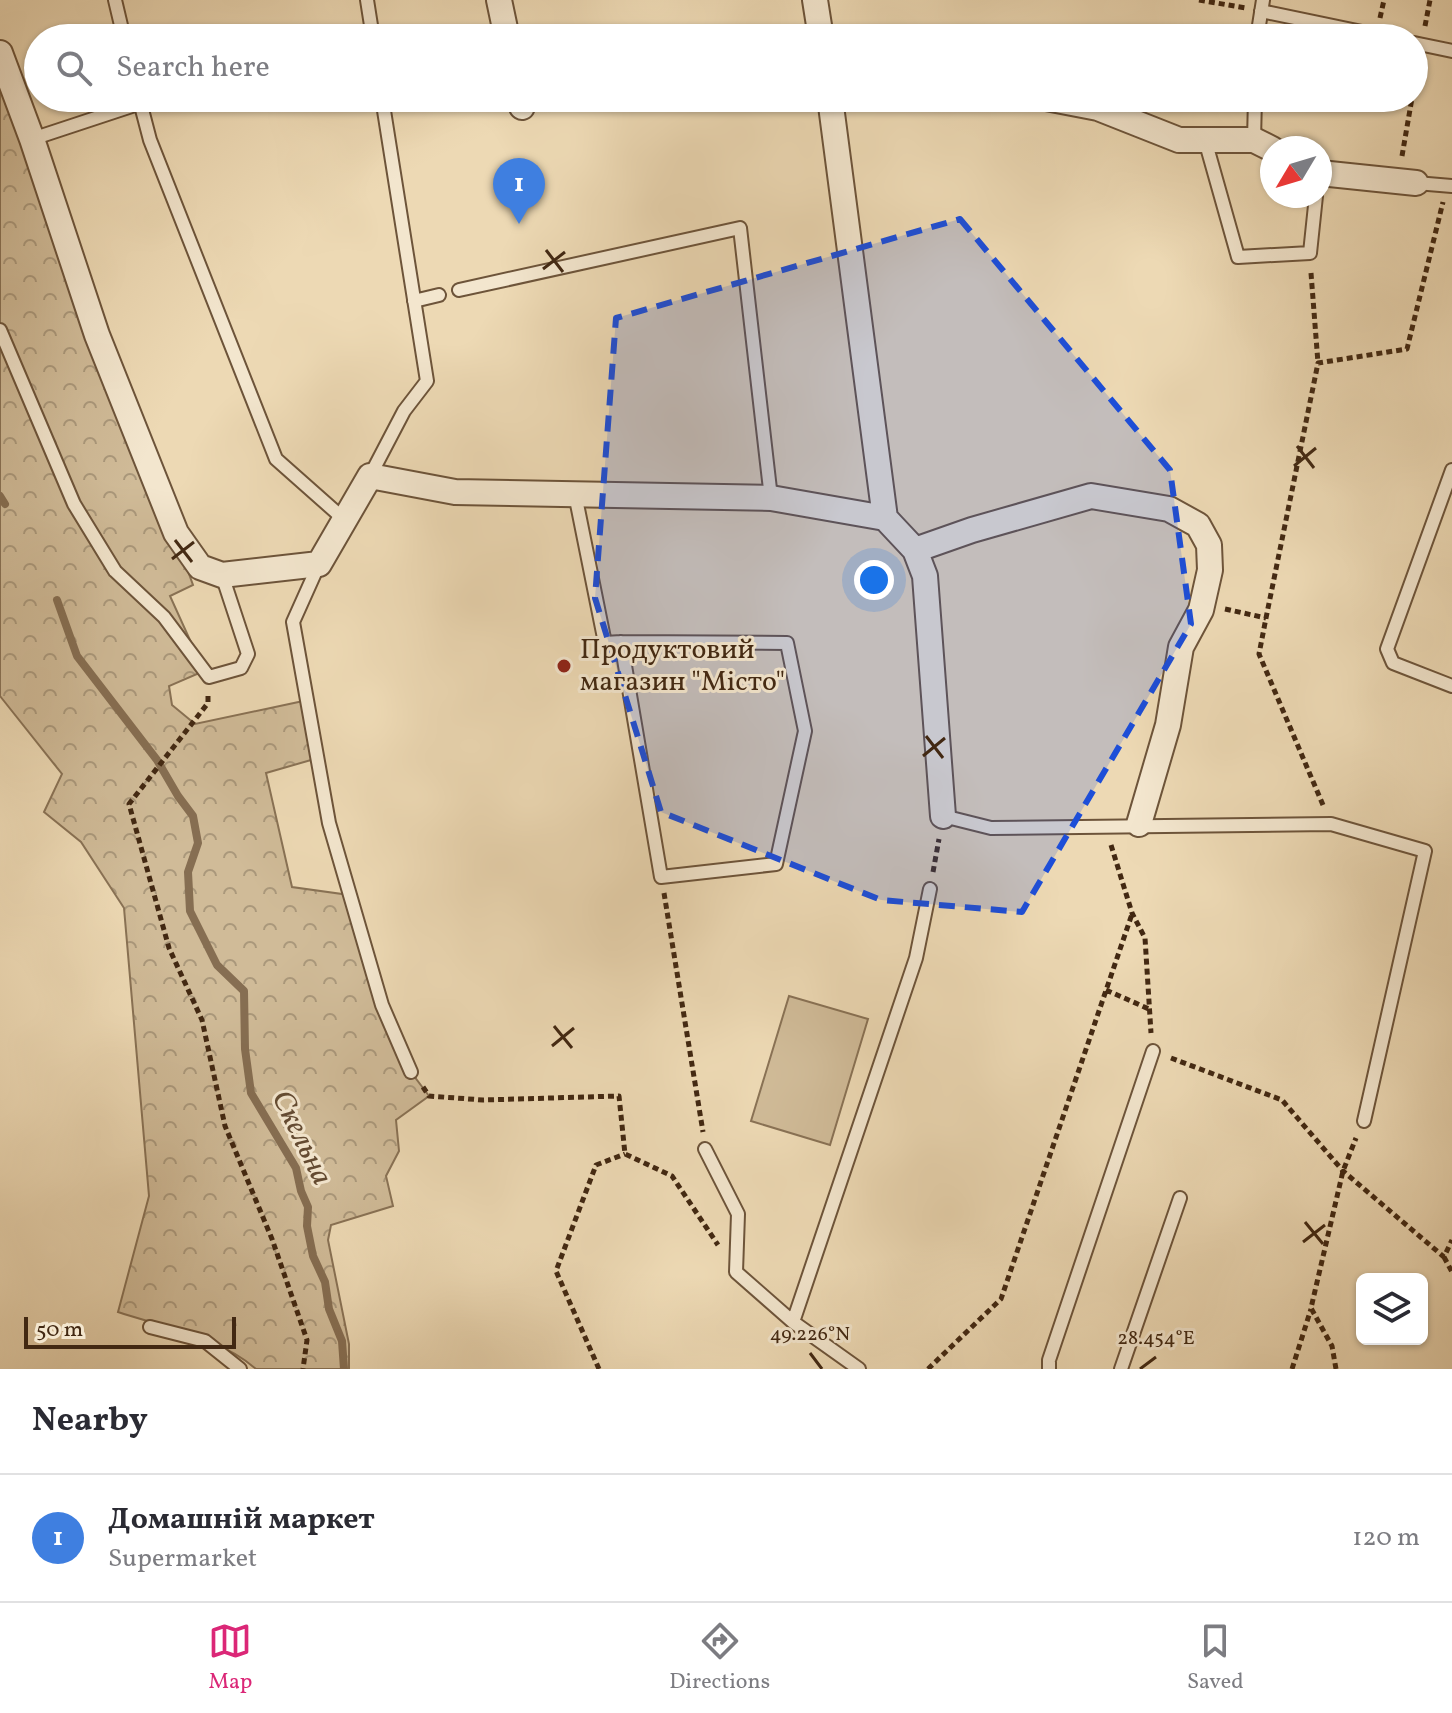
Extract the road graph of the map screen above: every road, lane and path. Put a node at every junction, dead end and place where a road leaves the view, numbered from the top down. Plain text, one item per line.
1 (115, 0) edge
2 (367, 0) edge
3 (499, 0) edge
4 (815, 0) edge
5 (1199, 0) edge
6 (1262, 6) edge
7 (121, 24) edge
8 (371, 24) edge
9 (504, 24) edge
10 (819, 24) edge
11 (1335, 24) edge
12 (1428, 46) edge
13 (1452, 51) edge
14 (0, 53) edge
15 (109, 112) edge
16 (143, 112) edge
17 (384, 112) edge
18 (832, 112) edge
19 (1108, 112) edge
20 (1257, 112) edge
21 (1411, 112) edge
22 (1261, 136) edge
23 (32, 139) junction
24 (1205, 140) junction
25 (1260, 145) edge
26 (1332, 174) edge
27 (1407, 182) junction
28 (1450, 186) edge
29 (1315, 208) edge
30 (1310, 253) junction
31 (459, 290) dead end
32 (439, 295) dead end
33 (414, 301) junction
34 (0, 330) edge
35 (1318, 363) junction
36 (1452, 470) edge
37 (370, 476) junction
38 (575, 494) junction
39 (771, 498) junction
40 (885, 518) junction
41 (346, 521) junction
42 (915, 550) junction
43 (319, 564) junction
44 (222, 575) junction
45 (1202, 603) junction
46 (1266, 618) junction
47 (621, 642) junction
48 (209, 677) junction
49 (1452, 686) edge
50 (943, 816) junction
51 (1139, 824) junction
52 (1331, 824) junction
53 (1104, 825) junction
54 (661, 877) junction
55 (930, 889) joint
56 (1132, 913) junction
57 (1106, 990) junction
58 (1150, 1009) junction
59 (1153, 1051) junction
60 (411, 1072) joint
61 (1364, 1121) joint
62 (705, 1149) joint
63 (625, 1154) junction
64 (1343, 1171) junction
65 (1180, 1198) dead end
66 (1452, 1240) edge
67 (1444, 1257) junction
68 (736, 1272) junction
69 (1452, 1272) edge
70 (1311, 1308) junction
71 (793, 1322) junction
72 (150, 1327) dead end
73 (240, 1369) edge
74 (303, 1369) edge
75 (599, 1369) edge
76 (859, 1369) edge
77 (928, 1369) edge
78 (1049, 1369) edge
79 (1121, 1369) edge
80 (1292, 1369) edge
81 (1336, 1369) edge

1 - 7 lane
2 - 8 lane
3 - 9 street
4 - 10 street
5 - 6 path
6 - 11 lane
12 - 13 lane
14 - 23 street
15 - 23 lane
16 - 41 lane
17 - 33 lane
18 - 40 street
19 - 24 street
20 - 22 lane
21 - 27 path
23 - 44 street
24 - 25 street
24 - 30 lane
26 - 27 street
27 - 28 lane
28 - 35 path
29 - 30 lane
30 - 35 path
31 - 39 lane
32 - 33 lane
33 - 37 lane
34 - 48 lane
35 - 46 path
36 - 49 lane
37 - 38 street
37 - 41 street
38 - 39 street
38 - 47 lane
39 - 40 street
40 - 42 street
41 - 43 street
42 - 45 street
42 - 50 street
43 - 44 street
43 - 60 lane
44 - 48 lane
45 - 46 path
45 - 51 street
46 - 52 path
47 - 54 lane
47 - 54 lane
48 - 74 path
50 - 53 lane
50 - 55 path
51 - 52 lane
51 - 53 lane
52 - 61 lane
53 - 56 path
54 - 62 path
55 - 71 lane
56 - 57 path
56 - 58 path
57 - 58 path
57 - 77 path
58 - 59 path
59 - 64 path
59 - 78 lane
60 - 63 path
61 - 64 path
62 - 68 lane
63 - 68 path
63 - 75 path
64 - 67 path
64 - 70 path
65 - 79 lane
66 - 67 path
67 - 69 path
68 - 71 lane
70 - 80 path
70 - 81 path
71 - 76 lane
72 - 73 lane

